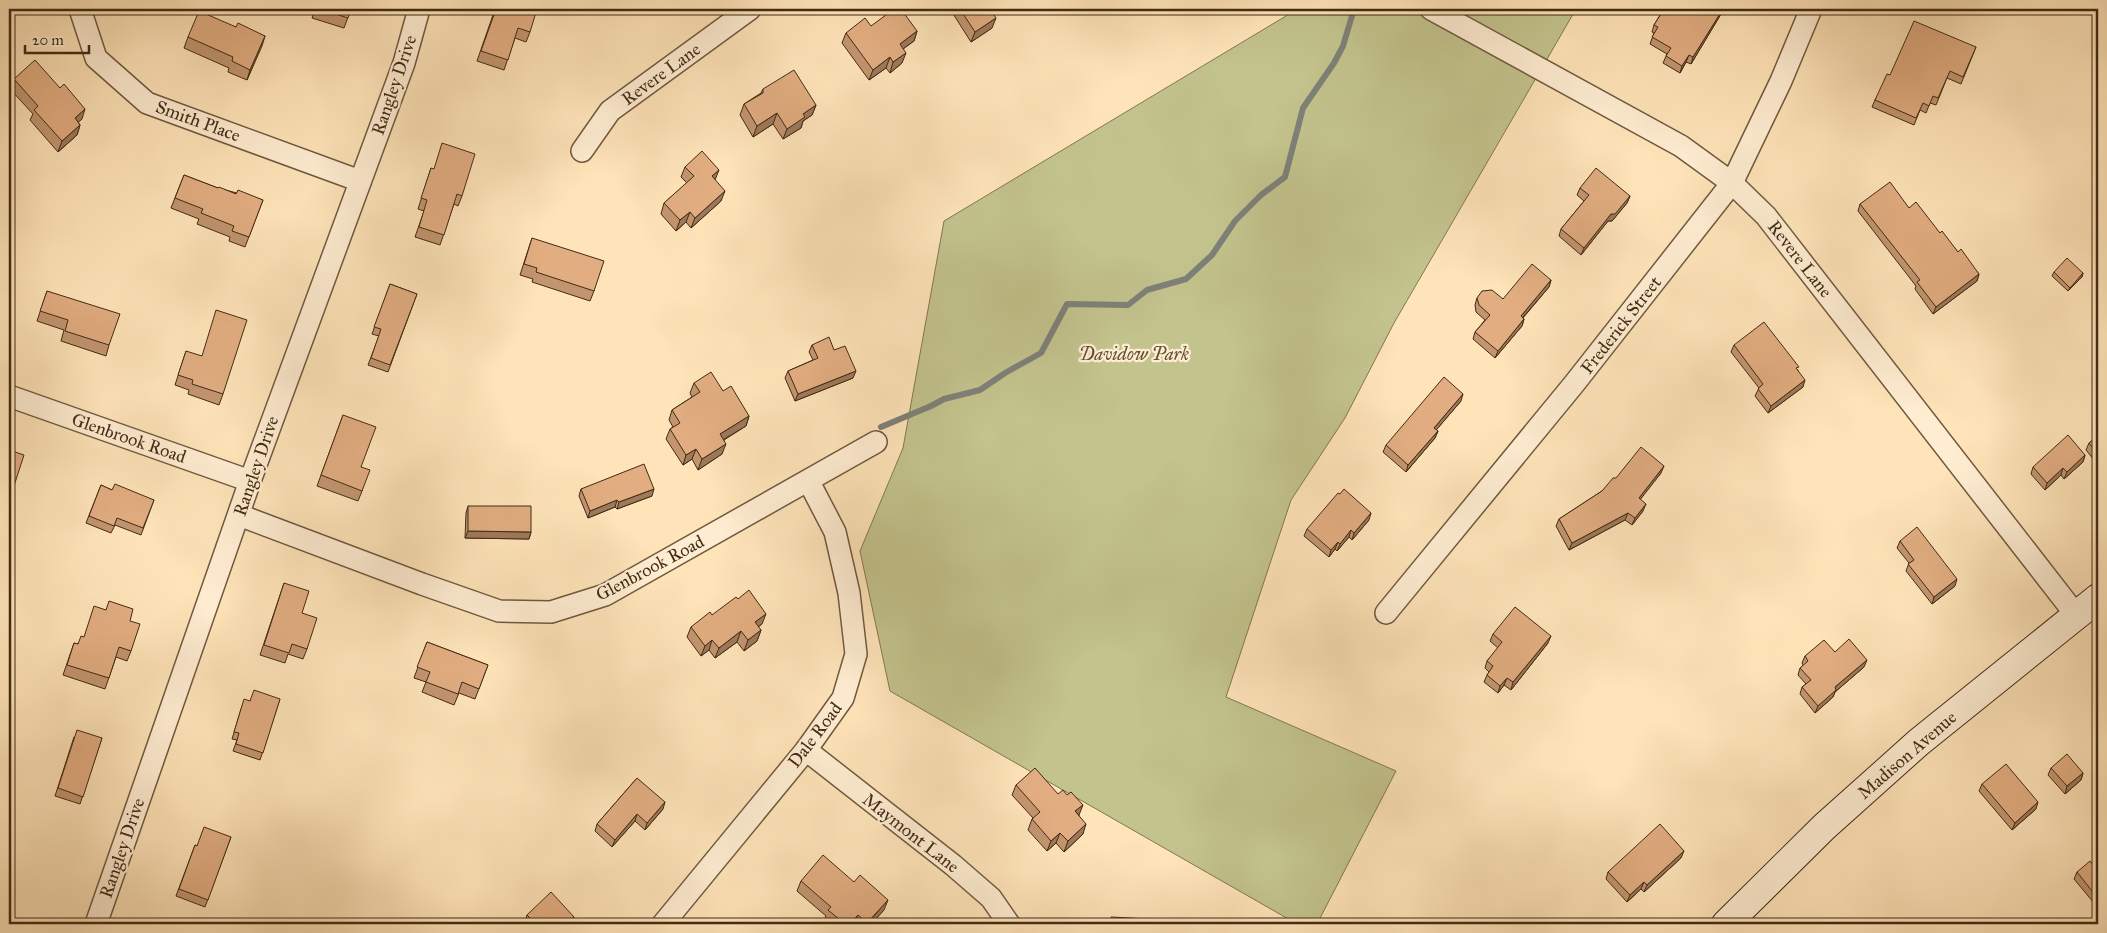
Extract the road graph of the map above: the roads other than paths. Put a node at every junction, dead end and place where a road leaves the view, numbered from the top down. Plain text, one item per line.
1 (80, 9) edge
2 (419, 9) edge
3 (750, 9) edge
4 (1431, 9) edge
5 (1812, 9) edge
6 (582, 151) dead end
7 (360, 181) junction
8 (1732, 183) junction
9 (9, 396) edge
10 (876, 442) dead end
11 (250, 481) junction
12 (809, 482) junction
13 (239, 515) junction
14 (2098, 598) edge
15 (1386, 613) dead end
16 (2076, 615) junction
17 (806, 750) junction
18 (96, 924) edge
19 (663, 924) edge
20 (1009, 924) edge
21 (1726, 924) edge

1 - 7 street, Smith Place
2 - 7 street, Rangley Drive
3 - 6 street, Revere Lane
4 - 8 street, Revere Lane
5 - 8 street, Frederick Street
7 - 11 street, Rangley Drive
8 - 15 street, Frederick Street
8 - 16 street, Revere Lane
9 - 11 street, Glenbrook Road
10 - 12 street, Glenbrook Road
11 - 13 street, Rangley Drive
12 - 13 street, Glenbrook Road
12 - 17 street, Dale Road
13 - 18 street, Rangley Drive
14 - 16 street, Madison Avenue
16 - 21 street, Madison Avenue
17 - 19 street, Dale Road
17 - 20 street, Maymont Lane

